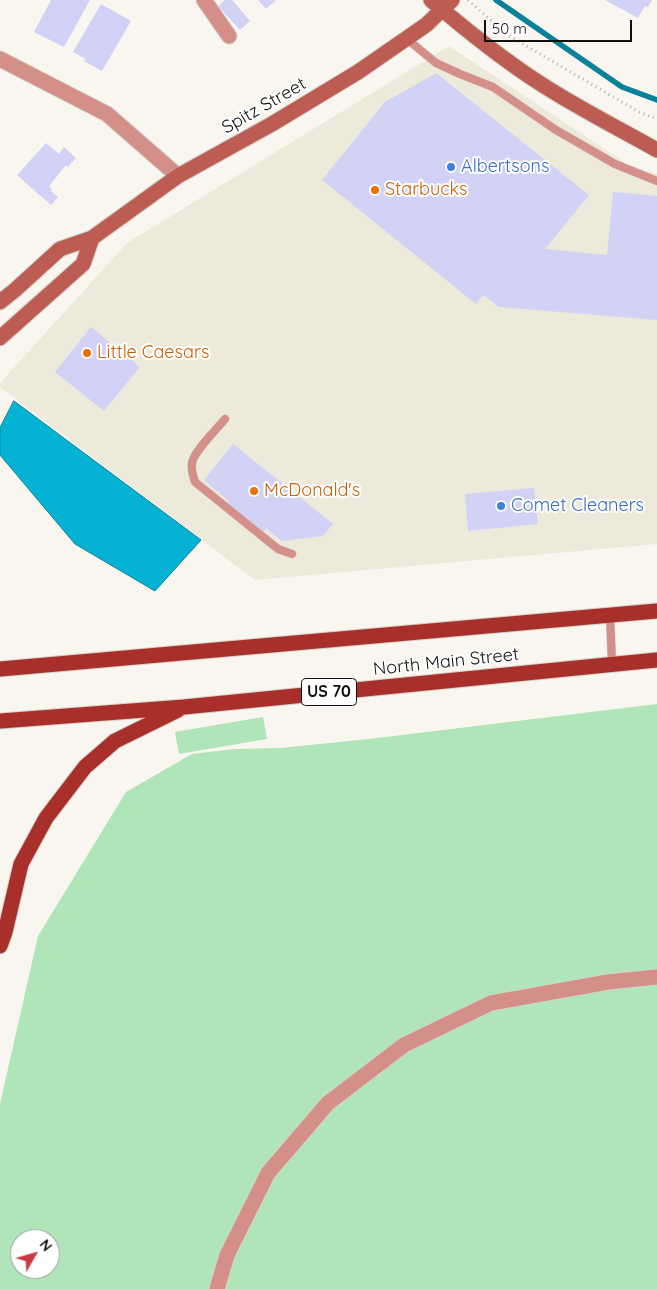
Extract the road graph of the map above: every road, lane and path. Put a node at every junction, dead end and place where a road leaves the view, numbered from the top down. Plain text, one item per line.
1 (204, 0) edge
2 (468, 0) edge
3 (441, 3) edge
4 (229, 36) dead end
5 (406, 39) junction
6 (0, 59) edge
7 (657, 119) edge
8 (657, 150) edge
9 (178, 176) junction
10 (657, 181) edge
11 (92, 238) junction
12 (0, 302) edge
13 (0, 338) edge
14 (225, 419) dead end
15 (292, 554) dead end
16 (657, 611) edge
17 (610, 616) junction
18 (657, 660) edge
19 (612, 664) junction
20 (0, 669) edge
21 (184, 707) junction
22 (0, 721) edge
23 (0, 946) edge
24 (657, 977) edge
25 (217, 1289) edge

1 - 4 street
2 - 7 path
3 - 5 street, Spitz Street
3 - 8 street
5 - 9 street, Spitz Street
5 - 10 lane
6 - 9 street
9 - 11 street, Spitz Street
11 - 12 street, Spitz Street
11 - 13 street
14 - 15 lane
16 - 17 main road, North Main Street
17 - 19 lane
17 - 20 main road, North Main Street
18 - 19 main road, North Main Street / US 70
19 - 21 main road, North Main Street / US 70
21 - 22 main road, North Main Street / US 70
21 - 23 main road
24 - 25 street

